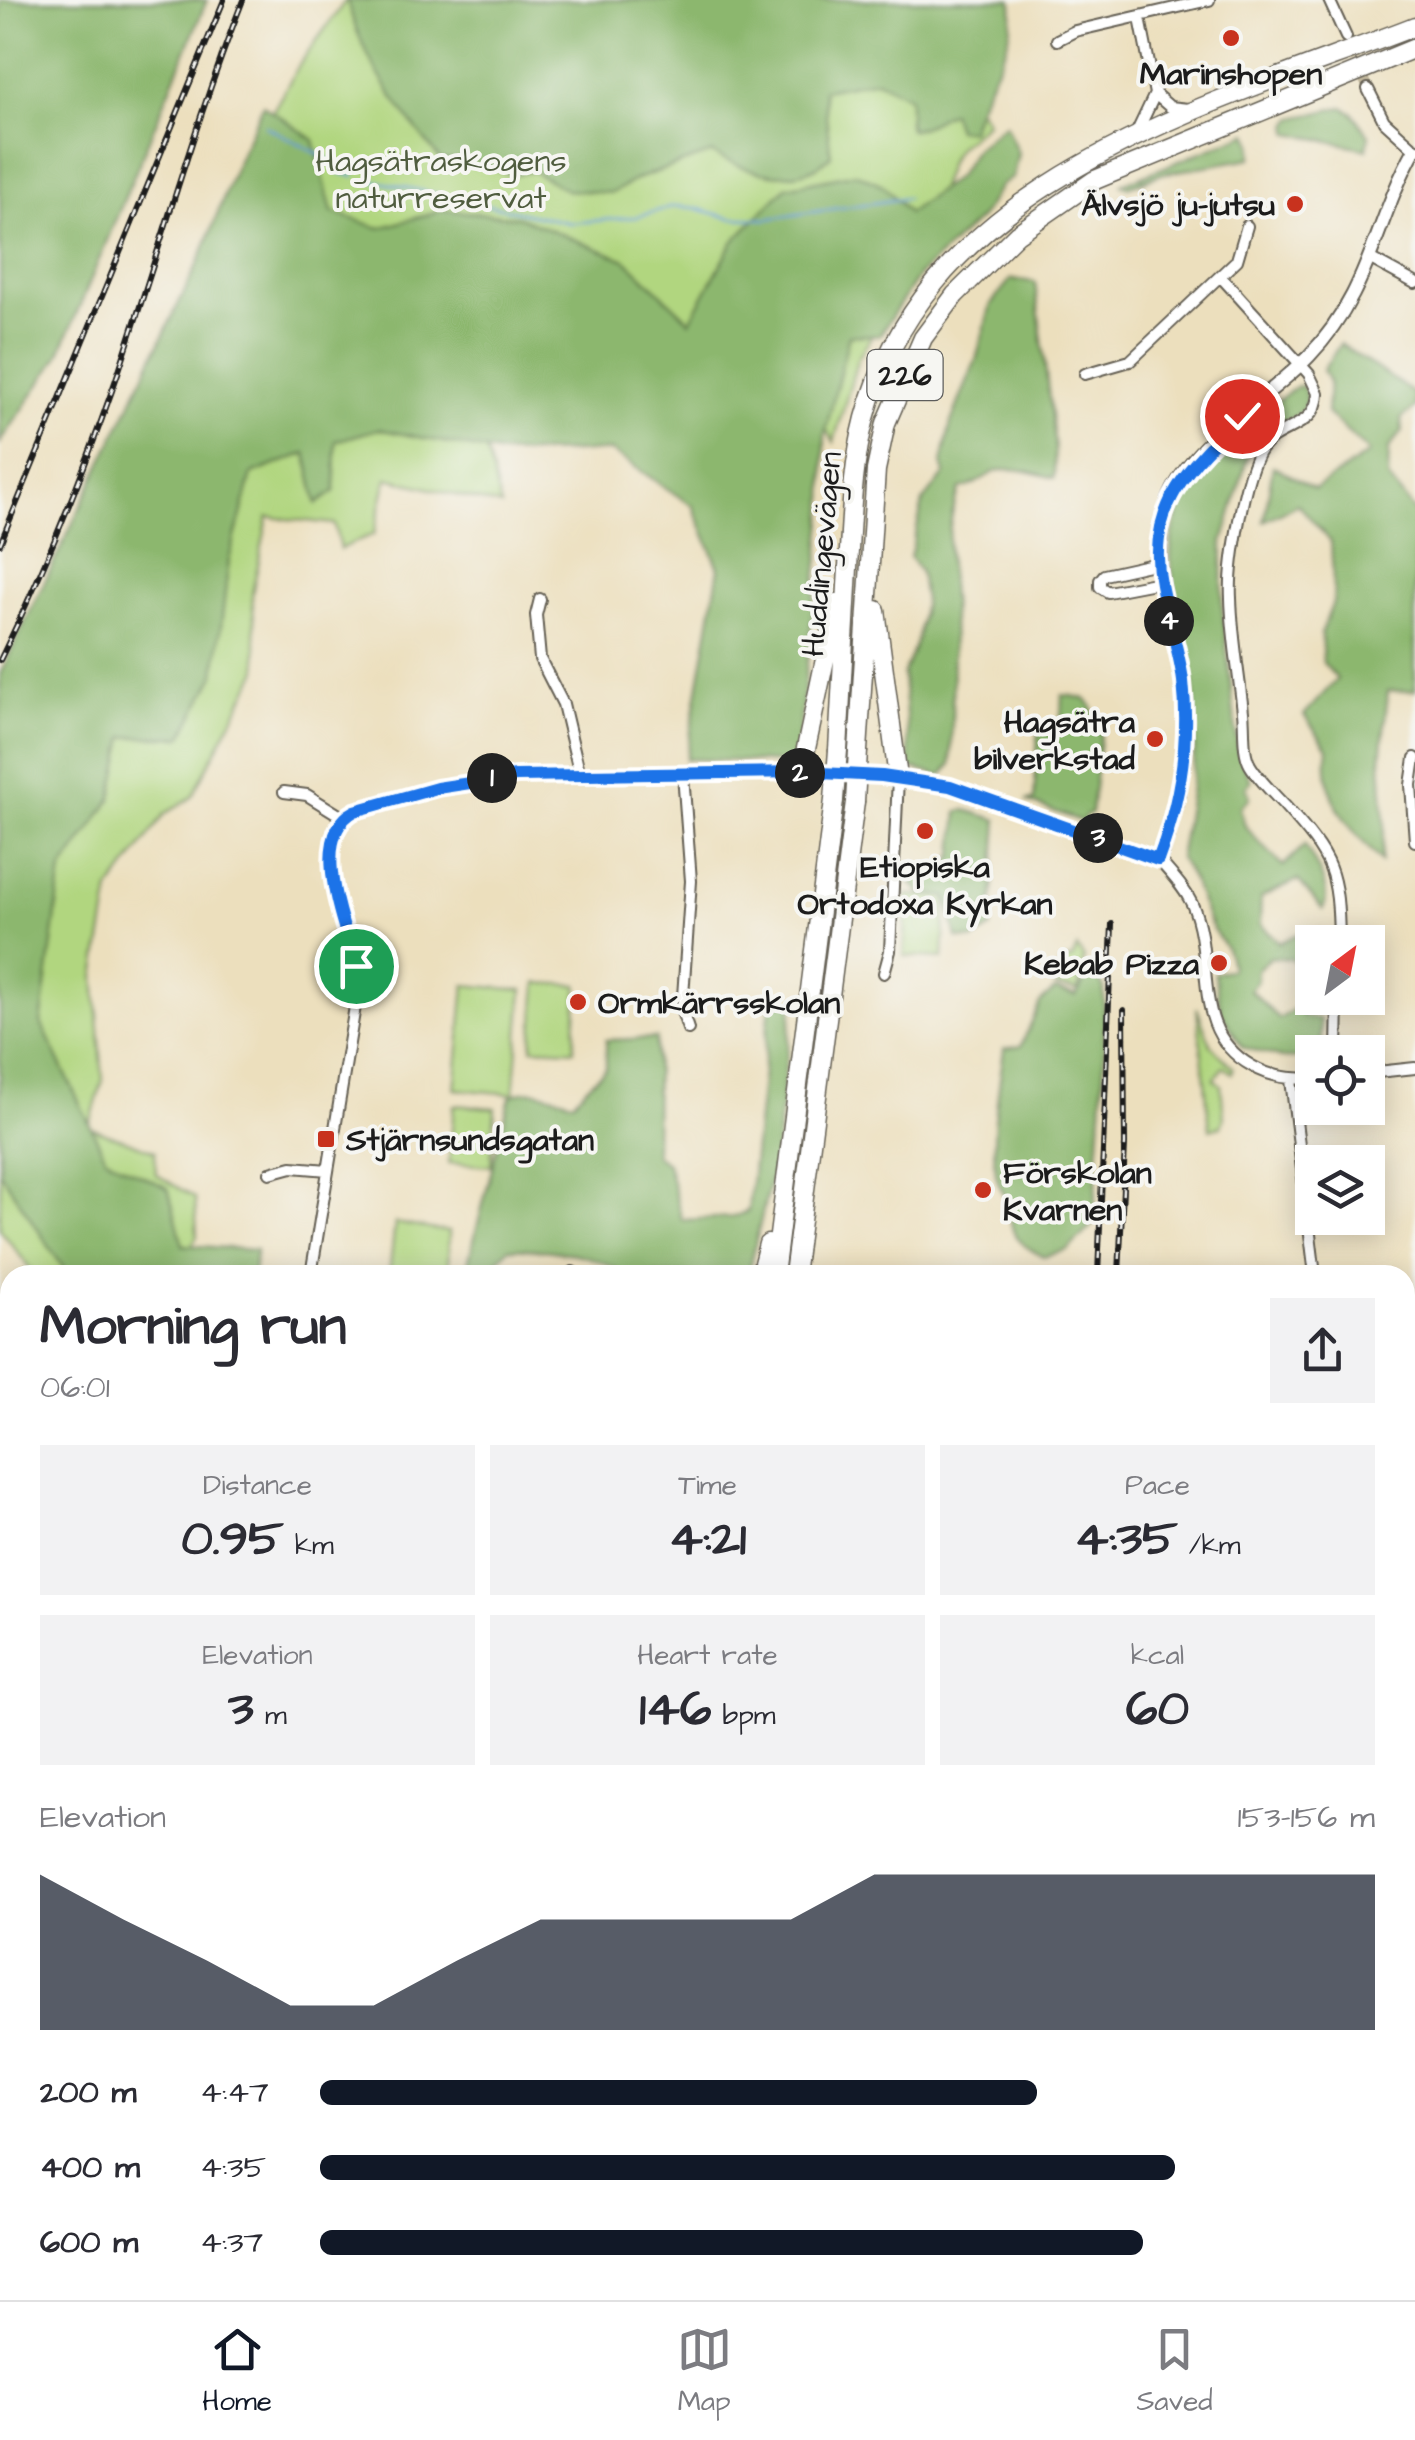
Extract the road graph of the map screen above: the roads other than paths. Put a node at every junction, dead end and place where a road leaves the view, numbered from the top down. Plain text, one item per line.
1 (1209, 0) edge
2 (1330, 0) edge
3 (1140, 18) junction
4 (1415, 26) edge
5 (1346, 37) tunnel mouth
6 (1057, 40) dead end
7 (1415, 48) edge
8 (1415, 66) edge
9 (1326, 85) junction
10 (1368, 90) tunnel mouth
11 (1155, 94) junction
12 (1194, 110) junction
13 (1134, 136) junction
14 (1415, 149) edge
15 (1247, 226) dead end
16 (1371, 259) junction
17 (1221, 276) junction
18 (1415, 283) edge
19 (1300, 366) junction
20 (1086, 374) dead end
21 (872, 532) junction
22 (849, 548) junction
23 (1158, 563) junction
24 (1160, 582) junction
25 (540, 599) dead end
26 (1415, 758) edge
27 (801, 772) junction
28 (684, 774) junction
29 (580, 775) junction
30 (898, 778) junction
31 (284, 792) dead end
32 (344, 818) junction
33 (1415, 841) edge
34 (1158, 860) junction
35 (1339, 925) edge
36 (884, 973) dead end
37 (688, 1029) dead end
38 (1415, 1068) edge
39 (1385, 1071) edge
40 (1291, 1080) junction
41 (1295, 1080) edge
42 (328, 1170) junction
43 (270, 1173) dead end
44 (783, 1201) junction
45 (800, 1234) junction
46 (313, 1265) edge
47 (763, 1265) edge
48 (775, 1265) edge
49 (795, 1265) edge
50 (804, 1265) edge
51 (1314, 1265) edge

1 - 3 street
2 - 5 street
3 - 6 street
3 - 11 street
4 - 12 main road, Huddingevägen / 226
7 - 9 main road, Huddingevägen / 226
8 - 9 main road
9 - 21 main road, Huddingevägen / 226
10 - 14 street
11 - 12 street
11 - 13 street
12 - 13 main road, Huddingevägen / 226
13 - 22 main road, Huddingevägen / 226
14 - 16 street
15 - 17 street
16 - 18 street
16 - 19 street
17 - 19 street
17 - 20 street
19 - 23 street
19 - 35 street
21 - 30 main road
21 - 45 main road, Huddingevägen / 226, bridge
22 - 27 main road
22 - 44 main road, Huddingevägen / 226, bridge
23 - 24 street
23 - 24 street
24 - 34 street
25 - 29 street
26 - 33 street
27 - 28 street
27 - 30 street
28 - 29 street
28 - 37 street
29 - 32 street
30 - 34 street
30 - 36 street
31 - 32 street
32 - 42 street
34 - 40 street
38 - 39 street
40 - 41 street
40 - 51 street
42 - 43 street
42 - 46 street
44 - 47 main road
44 - 48 main road, Huddingevägen / 226
45 - 49 main road, Huddingevägen / 226
45 - 50 main road

